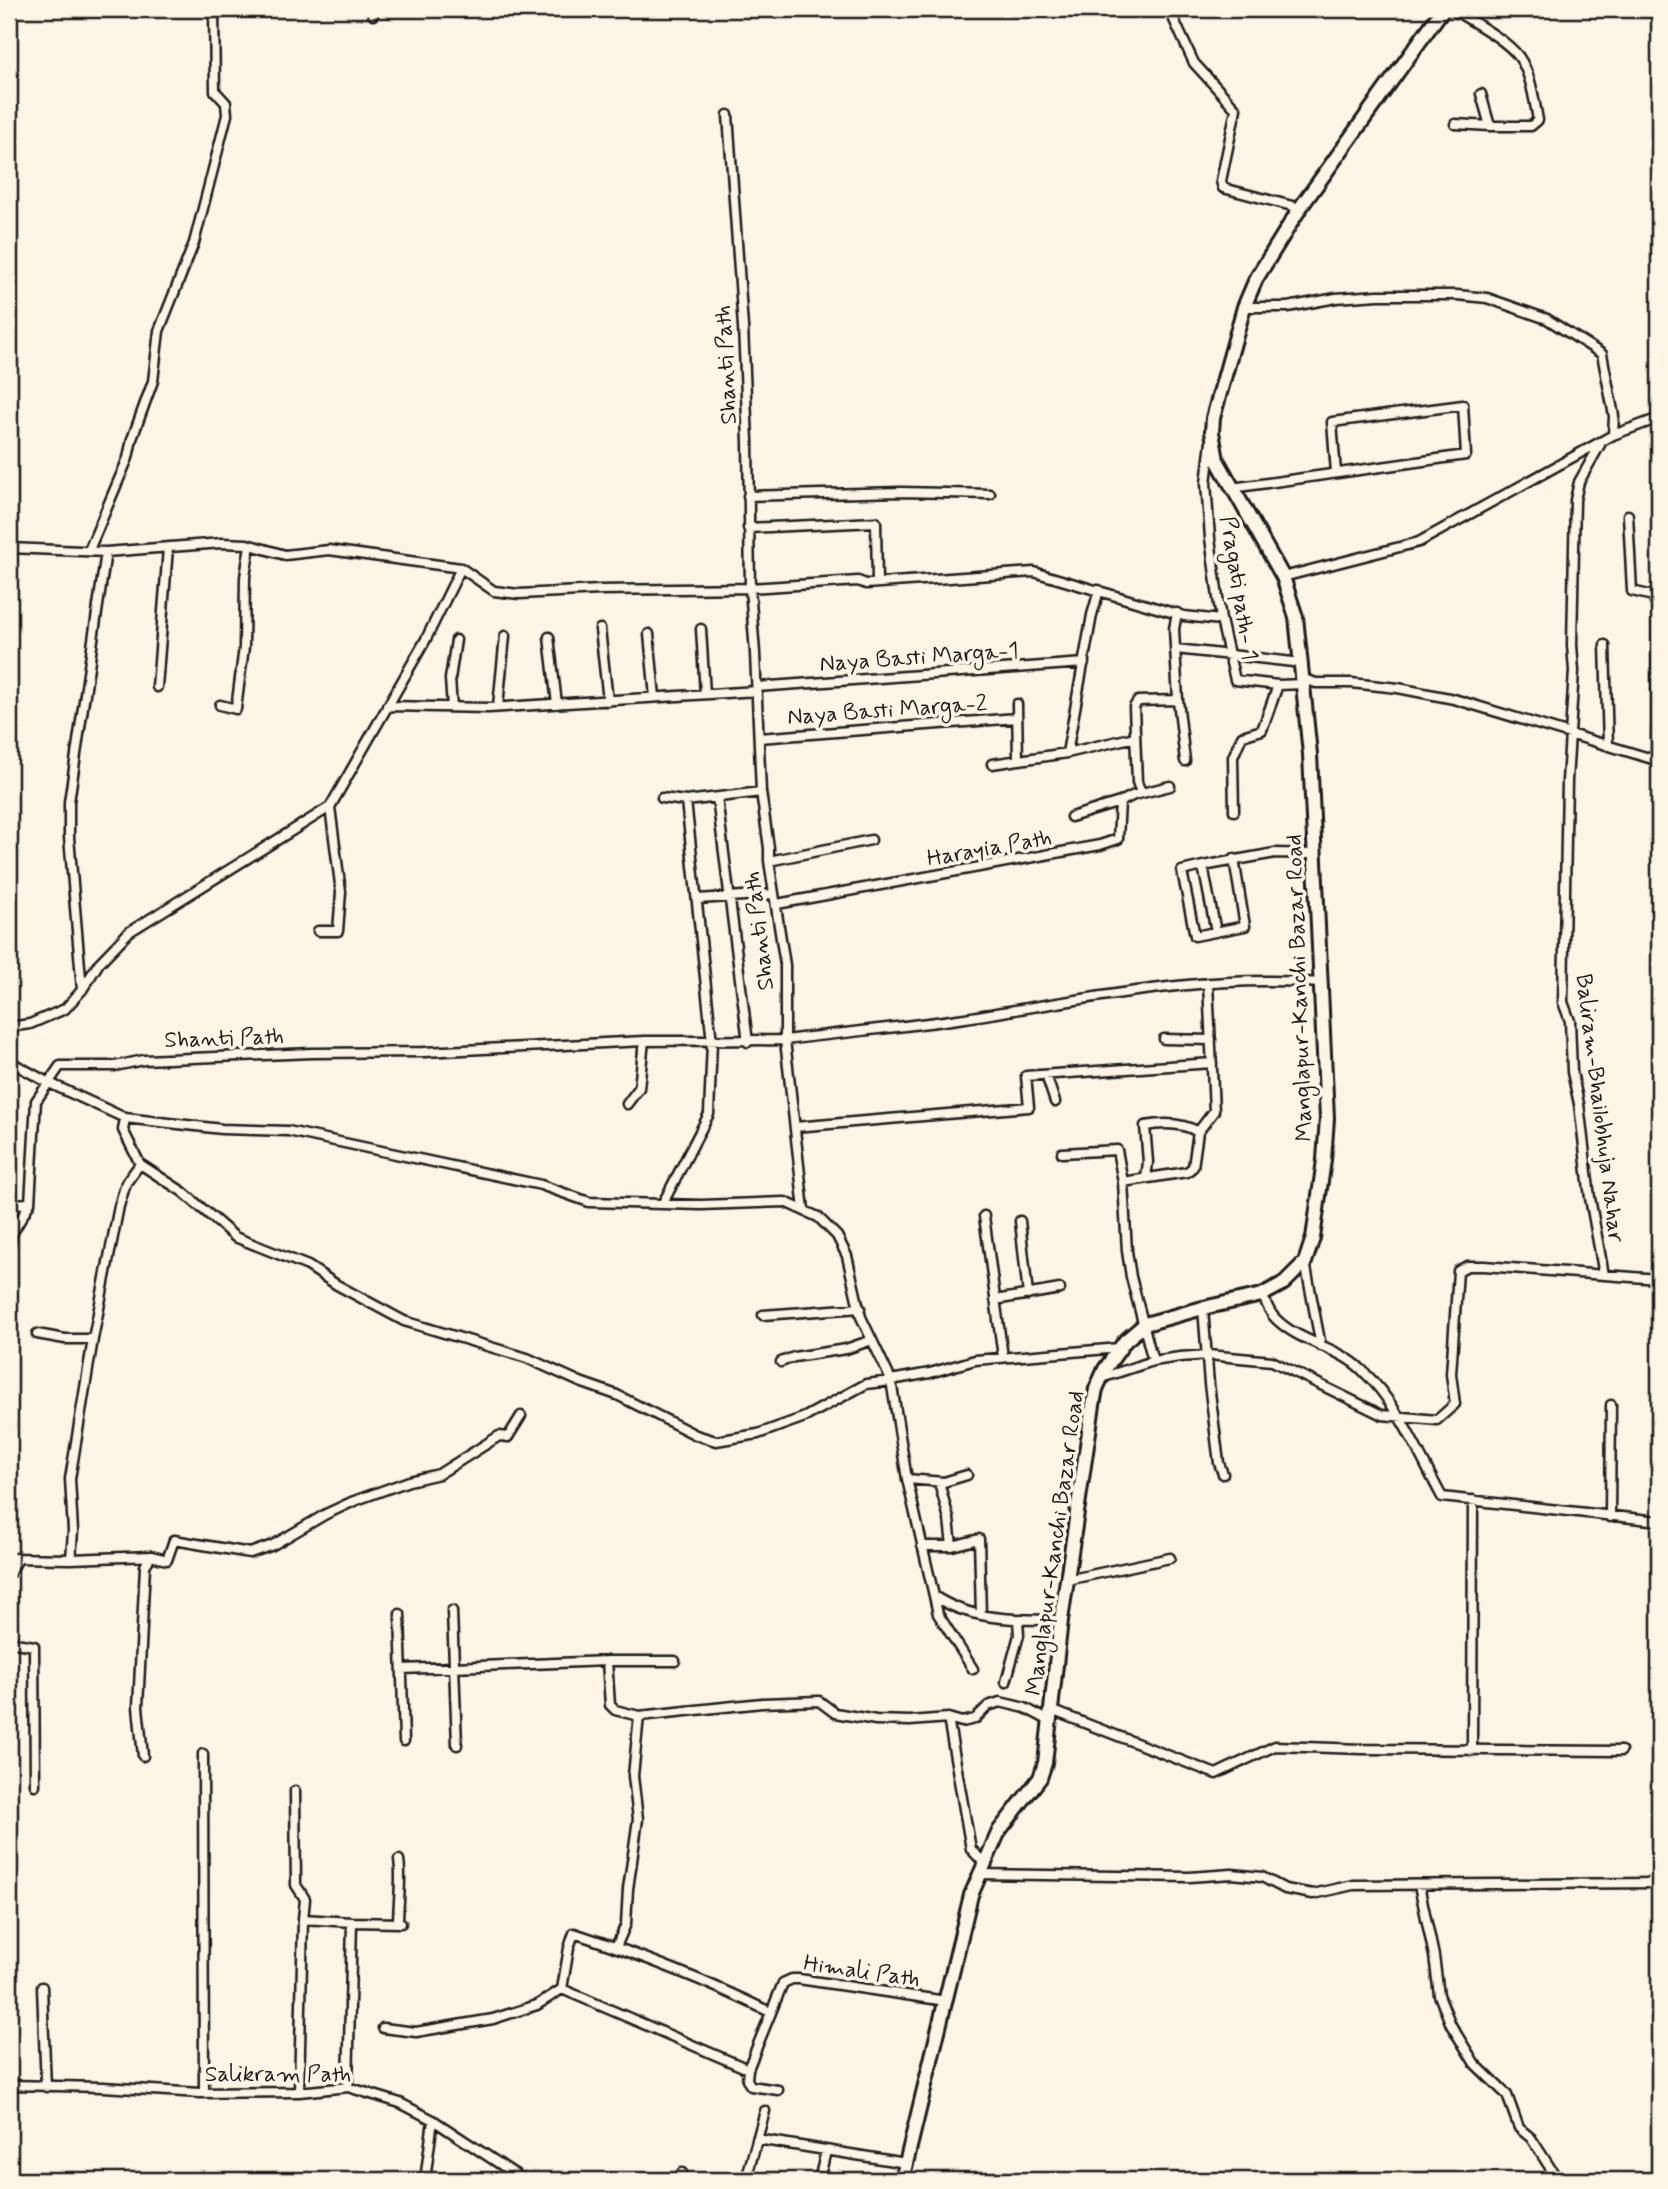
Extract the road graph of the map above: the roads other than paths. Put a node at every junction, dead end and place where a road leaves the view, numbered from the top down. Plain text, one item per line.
1 (82, 9) edge
2 (124, 9) edge
3 (214, 9) edge
4 (1169, 9) edge
5 (1443, 9) edge
6 (1452, 9) edge
7 (1481, 94) dead end
8 (728, 115) dead end
9 (1455, 124) dead end
10 (1490, 126) junction
11 (1300, 208) junction
12 (1244, 307) junction
13 (1659, 418) edge
14 (1212, 432) junction
15 (1613, 435) junction
16 (1601, 443) junction
17 (1336, 472) junction
18 (1232, 488) junction
19 (990, 494) dead end
20 (748, 496) junction
21 (1628, 515) dead end
22 (748, 528) junction
23 (250, 545) junction
24 (9, 548) edge
25 (167, 548) junction
26 (89, 550) junction
27 (106, 552) junction
28 (461, 568) junction
29 (1283, 577) junction
30 (877, 583) junction
31 (750, 588) junction
32 (1099, 590) junction
33 (1656, 596) edge
34 (1177, 613) junction
35 (1221, 620) junction
36 (600, 629) dead end
37 (701, 629) dead end
38 (649, 634) dead end
39 (505, 636) dead end
40 (550, 637) dead end
41 (456, 640) dead end
42 (1605, 645) dead end
43 (1176, 649) junction
44 (1228, 655) junction
45 (1084, 663) junction
46 (1302, 663) junction
47 (1304, 681) junction
48 (1278, 685) junction
49 (157, 687) dead end
50 (757, 689) junction
51 (705, 694) junction
52 (655, 697) junction
53 (1178, 700) junction
54 (608, 701) junction
55 (557, 704) junction
56 (1017, 704) dead end
57 (220, 705) dead end
58 (387, 706) junction
59 (498, 706) junction
60 (452, 707) junction
61 (1017, 718) junction
62 (1571, 736) junction
63 (1135, 737) junction
64 (759, 738) junction
65 (1608, 746) junction
66 (1067, 752) junction
67 (1018, 760) junction
68 (1658, 760) edge
69 (1185, 761) dead end
70 (992, 764) dead end
71 (1170, 786) dead end
72 (761, 792) junction
73 (1141, 793) junction
74 (662, 798) dead end
75 (717, 798) junction
76 (686, 801) junction
77 (1120, 802) junction
78 (330, 807) junction
79 (1234, 811) dead end
80 (1071, 817) dead end
81 (872, 839) dead end
82 (1314, 854) junction
83 (1234, 859) junction
84 (769, 861) junction
85 (1203, 866) junction
86 (774, 894) junction
87 (730, 897) junction
88 (698, 899) junction
89 (777, 904) junction
90 (318, 931) dead end
91 (1216, 932) junction
92 (1321, 983) junction
93 (1208, 984) junction
94 (82, 989) junction
95 (9, 1027) edge
96 (785, 1040) junction
97 (1164, 1040) dead end
98 (1211, 1040) junction
99 (644, 1041) junction
100 (712, 1042) junction
101 (748, 1042) junction
102 (9, 1061) edge
103 (1212, 1063) junction
104 (1046, 1075) junction
105 (47, 1082) junction
106 (1055, 1102) dead end
107 (627, 1104) dead end
108 (125, 1118) junction
109 (796, 1127) junction
110 (1198, 1132) junction
111 (1062, 1153) dead end
112 (140, 1164) junction
113 (1146, 1178) junction
114 (1123, 1182) junction
115 (30, 1203) junction
116 (663, 1203) junction
117 (9, 1204) edge
118 (804, 1210) junction
119 (985, 1216) dead end
120 (1020, 1221) dead end
121 (9, 1249) edge
122 (1304, 1262) junction
123 (1604, 1275) junction
124 (1659, 1279) edge
125 (1060, 1289) dead end
126 (1028, 1295) junction
127 (1262, 1295) junction
128 (995, 1300) junction
129 (860, 1308) junction
130 (1203, 1308) junction
131 (764, 1315) dead end
132 (1145, 1324) junction
133 (37, 1334) dead end
134 (93, 1339) junction
135 (872, 1340) junction
136 (1321, 1346) junction
137 (1120, 1348) junction
138 (1208, 1356) junction
139 (1003, 1357) junction
140 (1153, 1361) junction
141 (781, 1362) dead end
142 (1100, 1378) junction
143 (891, 1381) junction
144 (1611, 1405) dead end
145 (521, 1416) dead end
146 (1399, 1419) junction
147 (1223, 1474) dead end
148 (967, 1475) dead end
149 (907, 1479) junction
150 (939, 1482) junction
151 (1473, 1500) junction
152 (1610, 1517) junction
153 (1659, 1521) edge
154 (922, 1546) junction
155 (952, 1546) junction
156 (151, 1556) junction
157 (1170, 1558) dead end
158 (13, 1559) edge
159 (71, 1559) junction
160 (9, 1574) edge
161 (1067, 1580) junction
162 (934, 1596) junction
163 (452, 1611) dead end
164 (400, 1614) dead end
165 (981, 1615) junction
166 (1018, 1620) junction
167 (1061, 1620) junction
168 (9, 1642) edge
169 (607, 1661) junction
170 (676, 1661) dead end
171 (456, 1668) junction
172 (401, 1669) junction
173 (973, 1669) dead end
174 (1006, 1682) dead end
175 (639, 1716) junction
176 (1050, 1716) junction
177 (948, 1718) junction
178 (404, 1741) dead end
179 (457, 1745) dead end
180 (1472, 1751) junction
181 (1621, 1751) dead end
182 (202, 1754) dead end
183 (143, 1756) dead end
184 (35, 1785) dead end
185 (295, 1791) dead end
186 (399, 1860) dead end
187 (981, 1868) junction
188 (1659, 1882) edge
189 (1419, 1885) junction
190 (303, 1919) junction
191 (352, 1922) junction
192 (616, 1947) junction
193 (42, 1987) dead end
194 (562, 1989) junction
195 (946, 2001) junction
196 (770, 2012) junction
197 (383, 2028) dead end
198 (748, 2069) junction
199 (9, 2085) edge
200 (46, 2087) junction
201 (348, 2087) junction
202 (778, 2090) dead end
203 (204, 2092) junction
204 (299, 2092) junction
205 (765, 2111) dead end
206 (433, 2120) junction
207 (757, 2139) junction
208 (826, 2151) junction
209 (906, 2163) junction
210 (425, 2180) edge
211 (523, 2180) edge
212 (746, 2180) edge
213 (819, 2180) edge
214 (902, 2180) edge
215 (1558, 2180) edge

1 - 2 street
3 - 26 street
4 - 11 street
5 - 11 street, Manglapur-Kanchi Bazar Road
6 - 10 street
7 - 10 street
8 - 20 street, Shanti Path
9 - 10 street
11 - 12 street, Manglapur-Kanchi Bazar Road
12 - 14 street, Manglapur-Kanchi Bazar Road
12 - 15 street
13 - 15 street
14 - 18 street, Manglapur-Kanchi Bazar Road
14 - 35 street, Pragati path- 1
15 - 16 street
16 - 29 street
16 - 62 street, Baliram-Bhailobhuja Nahar
17 - 17 street
17 - 18 street
18 - 29 street, Manglapur-Kanchi Bazar Road
19 - 20 street
20 - 22 street, Shanti Path
21 - 33 street
22 - 30 street
22 - 31 street, Shanti Path
23 - 25 street
23 - 28 street
23 - 57 street
24 - 26 street
25 - 27 street
25 - 49 street
26 - 27 street
27 - 94 street
28 - 31 street
28 - 58 street
29 - 46 street, Manglapur-Kanchi Bazar Road
30 - 31 street
30 - 32 street
31 - 50 street, Shanti Path
32 - 34 street
32 - 45 street
33 - 68 street
34 - 35 street
34 - 43 street
35 - 44 street, Pragati path- 1
36 - 54 street
37 - 51 street
38 - 52 street
39 - 59 street
40 - 55 street
41 - 60 street
42 - 65 street
43 - 44 street
43 - 53 street
44 - 46 street
44 - 48 street, Pragati path- 1
45 - 50 street, Naya Basti Marga-1
45 - 66 street
46 - 47 street, Manglapur-Kanchi Bazar Road
47 - 48 street, Pragati path- 1
47 - 62 street, Pragati path- 1
47 - 82 street, Manglapur-Kanchi Bazar Road
48 - 79 street
50 - 51 street, Naya Basti Marga-1
50 - 64 street, Shanti Path
51 - 52 street, Naya Basti Marga-1
52 - 54 street, Naya Basti Marga-1
53 - 63 street
53 - 69 street
54 - 55 street, Naya Basti Marga-1
55 - 59 street, Naya Basti Marga-1
56 - 61 street
58 - 60 street, Naya Basti Marga-1
58 - 78 street
59 - 60 street, Naya Basti Marga-1
61 - 64 street, Naya Basti Marga-2
61 - 67 street
62 - 65 street, Pragati path- 1
62 - 123 street, Baliram-Bhailobhuja Nahar
63 - 66 street
63 - 73 street
64 - 72 street, Shanti Path
65 - 68 street, Pragati path- 1
66 - 67 street
67 - 70 street
71 - 73 street
72 - 75 street
72 - 84 street, Shanti Path
73 - 77 street
74 - 76 street
75 - 76 street
75 - 87 street
76 - 88 street
77 - 80 street
77 - 89 street, Harayia Path
78 - 90 street
78 - 94 street
81 - 84 street
82 - 83 street
82 - 92 street, Manglapur-Kanchi Bazar Road
83 - 85 street
83 - 91 street
84 - 86 street, Shanti Path
85 - 91 street
85 - 91 street
86 - 87 street
86 - 89 street, Shanti Path
87 - 88 street
87 - 101 street
88 - 100 street
89 - 96 street, Shanti Path
92 - 93 street
92 - 122 street, Manglapur-Kanchi Bazar Road
93 - 96 street
93 - 98 street
94 - 95 street
96 - 101 street, Shanti Path
96 - 109 street
97 - 98 street
98 - 103 street
99 - 100 street, Shanti Path
99 - 105 street, Shanti Path
99 - 107 street
100 - 101 street, Shanti Path
100 - 116 street
102 - 105 street
103 - 104 street
103 - 110 street
104 - 106 street
104 - 109 street
105 - 108 street
105 - 115 street
108 - 112 street
108 - 116 street
109 - 118 street
110 - 113 street
110 - 113 street
111 - 114 street
112 - 134 street
112 - 143 street
113 - 114 street
114 - 132 street
115 - 117 street
115 - 121 street
116 - 118 street
118 - 129 street
119 - 128 street
120 - 126 street
122 - 127 street, Manglapur-Kanchi Bazar Road
122 - 136 street
123 - 124 street
123 - 146 street
125 - 126 street
126 - 128 street
127 - 130 street, Manglapur-Kanchi Bazar Road
127 - 136 street
128 - 139 street
129 - 131 street
129 - 135 street
130 - 132 street, Manglapur-Kanchi Bazar Road
130 - 138 street
132 - 137 street, Manglapur-Kanchi Bazar Road
132 - 140 street
133 - 134 street
134 - 159 street
135 - 141 street
135 - 143 street
136 - 146 street
137 - 139 street
137 - 142 street, Manglapur-Kanchi Bazar Road
138 - 140 street
138 - 146 street
138 - 147 street
139 - 143 street
140 - 142 street
142 - 161 street, Manglapur-Kanchi Bazar Road
143 - 149 street
144 - 152 street
145 - 156 street
146 - 151 street
148 - 150 street
149 - 150 street
149 - 154 street
150 - 155 street
151 - 152 street
151 - 180 street
152 - 153 street
154 - 155 street
154 - 162 street
155 - 165 street
156 - 159 street
156 - 183 street
157 - 161 street
158 - 159 street
158 - 160 street
161 - 167 street, Manglapur-Kanchi Bazar Road
162 - 165 street
162 - 173 street
163 - 171 street
164 - 172 street
165 - 166 street
166 - 167 street
166 - 174 street
167 - 176 street, Manglapur-Kanchi Bazar Road
168 - 184 street
169 - 170 street
169 - 171 street
169 - 175 street
171 - 172 street
171 - 179 street
172 - 178 street
175 - 177 street
175 - 192 street
176 - 177 street
176 - 180 street
176 - 187 street, Manglapur-Kanchi Bazar Road
177 - 187 street
180 - 181 street
182 - 203 street
185 - 190 street
186 - 191 street
187 - 189 street
187 - 195 street, Manglapur-Kanchi Bazar Road
188 - 189 street
189 - 215 street
190 - 191 street
190 - 204 street
191 - 201 street
192 - 194 street
192 - 196 street
193 - 200 street
194 - 197 street
194 - 198 street
195 - 196 street, Himali Path
195 - 209 street, Manglapur-Kanchi Bazar Road
196 - 198 street, Himali Path
198 - 202 street
199 - 200 street, Salikram Path
200 - 203 street, Salikram Path
201 - 204 street, Salikram Path
201 - 206 street, Salikram Path
203 - 204 street, Salikram Path
205 - 207 street
206 - 210 street
206 - 211 street, Salikram Path
207 - 208 street
207 - 212 street
208 - 209 street
208 - 213 street
209 - 214 street, Manglapur-Kanchi Bazar Road

